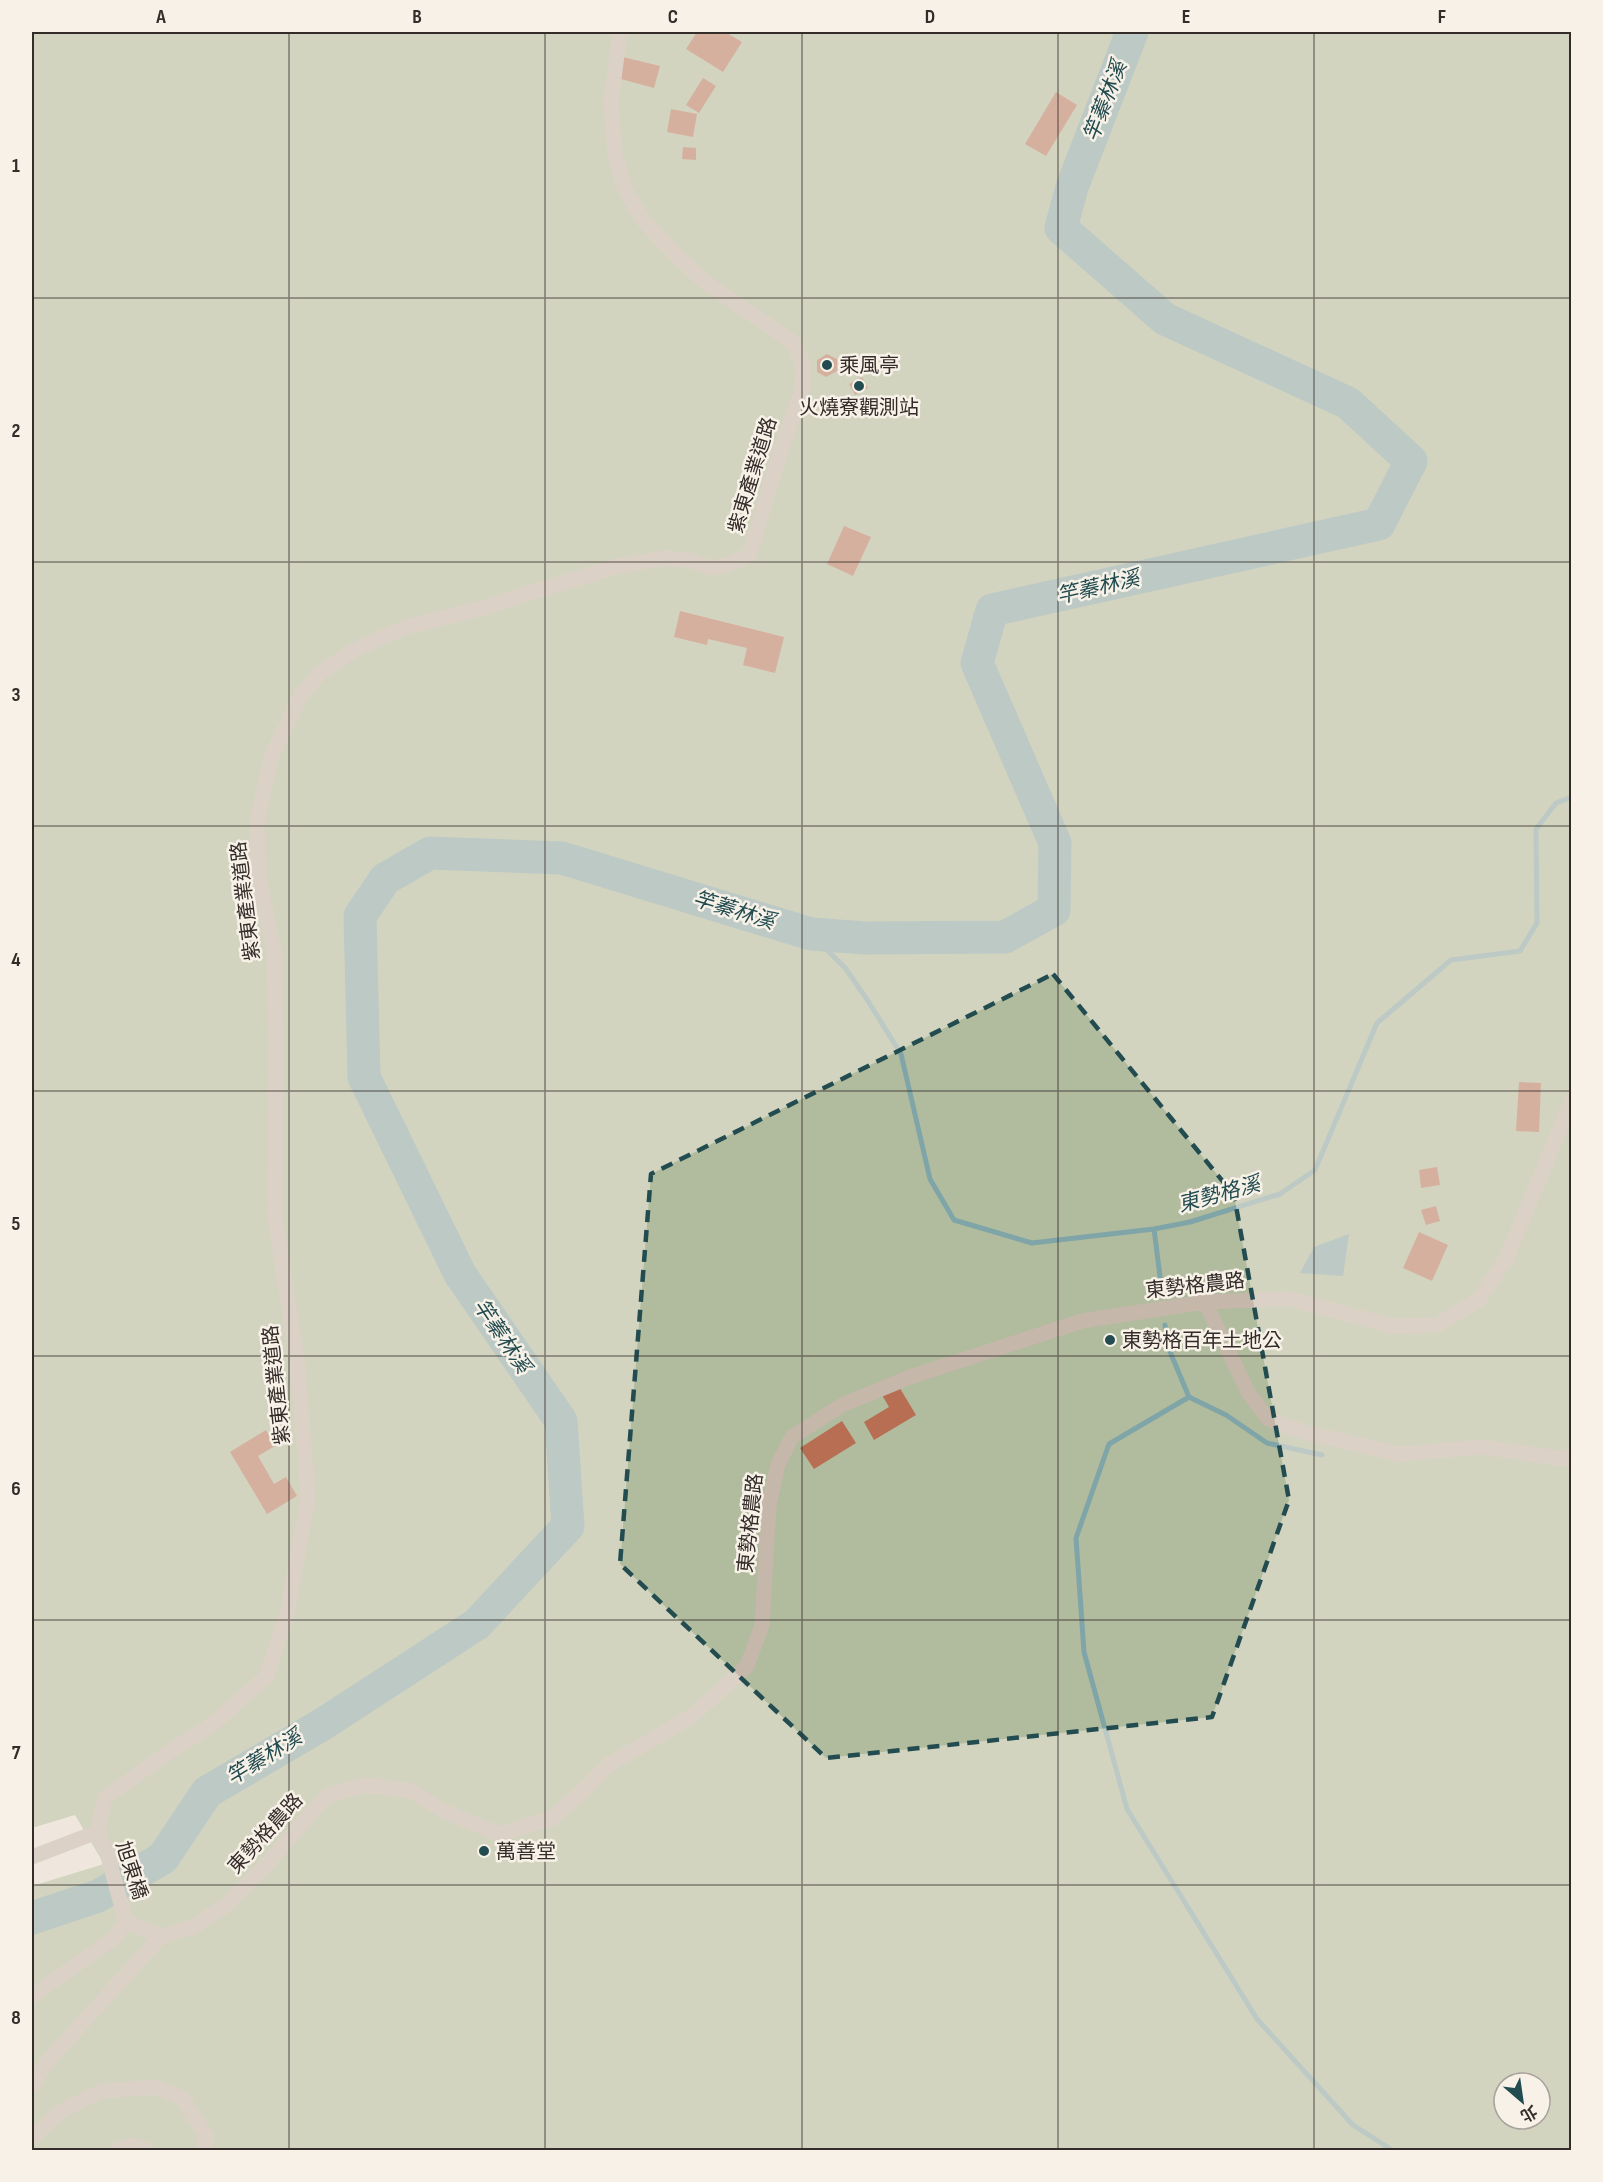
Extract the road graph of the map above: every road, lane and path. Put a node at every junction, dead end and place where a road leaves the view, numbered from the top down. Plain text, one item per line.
1 (620, 32) edge
2 (1572, 1100) edge
3 (1205, 1302) junction
4 (1572, 1460) edge
5 (97, 1832) junction
6 (32, 1857) edge
7 (126, 1922) junction
8 (161, 1936) junction
9 (32, 1996) edge
10 (32, 2086) edge
11 (32, 2138) edge
12 (117, 2151) edge
13 (145, 2151) edge
14 (202, 2151) edge

1 - 5 street, 紫東產業道路
2 - 3 street, 東勢格農路
3 - 4 street
3 - 8 street, 東勢格農路
5 - 6 street
5 - 7 street, 旭東橋
7 - 8 street
7 - 9 street
8 - 10 street
11 - 14 street
12 - 13 street

